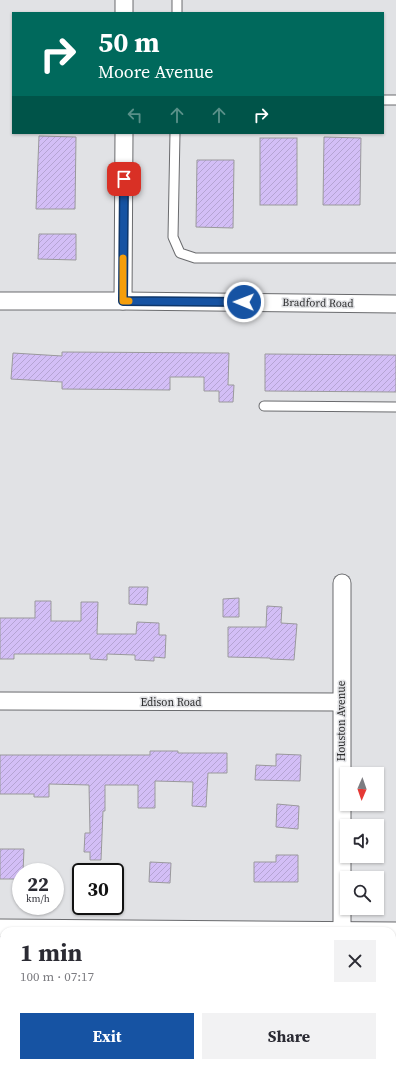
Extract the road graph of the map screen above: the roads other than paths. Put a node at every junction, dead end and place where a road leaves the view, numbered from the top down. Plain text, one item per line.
1 (124, 0) edge
2 (177, 0) edge
3 (124, 12) edge
4 (177, 12) edge
5 (384, 100) edge
6 (396, 100) edge
7 (124, 134) edge
8 (175, 134) edge
9 (396, 258) edge
10 (0, 301) edge
11 (123, 301) junction
12 (396, 304) edge
13 (264, 406) dead end
14 (396, 407) edge
15 (342, 583) dead end
16 (0, 701) edge
17 (341, 702) junction
18 (342, 927) edge

1 - 3 street
2 - 4 lane
5 - 6 lane
7 - 11 street
8 - 9 lane
10 - 11 street, Bradford Road
11 - 12 street, Bradford Road
13 - 14 lane
15 - 17 street, Houston Avenue
16 - 17 street, Edison Road
17 - 18 street, Houston Avenue

